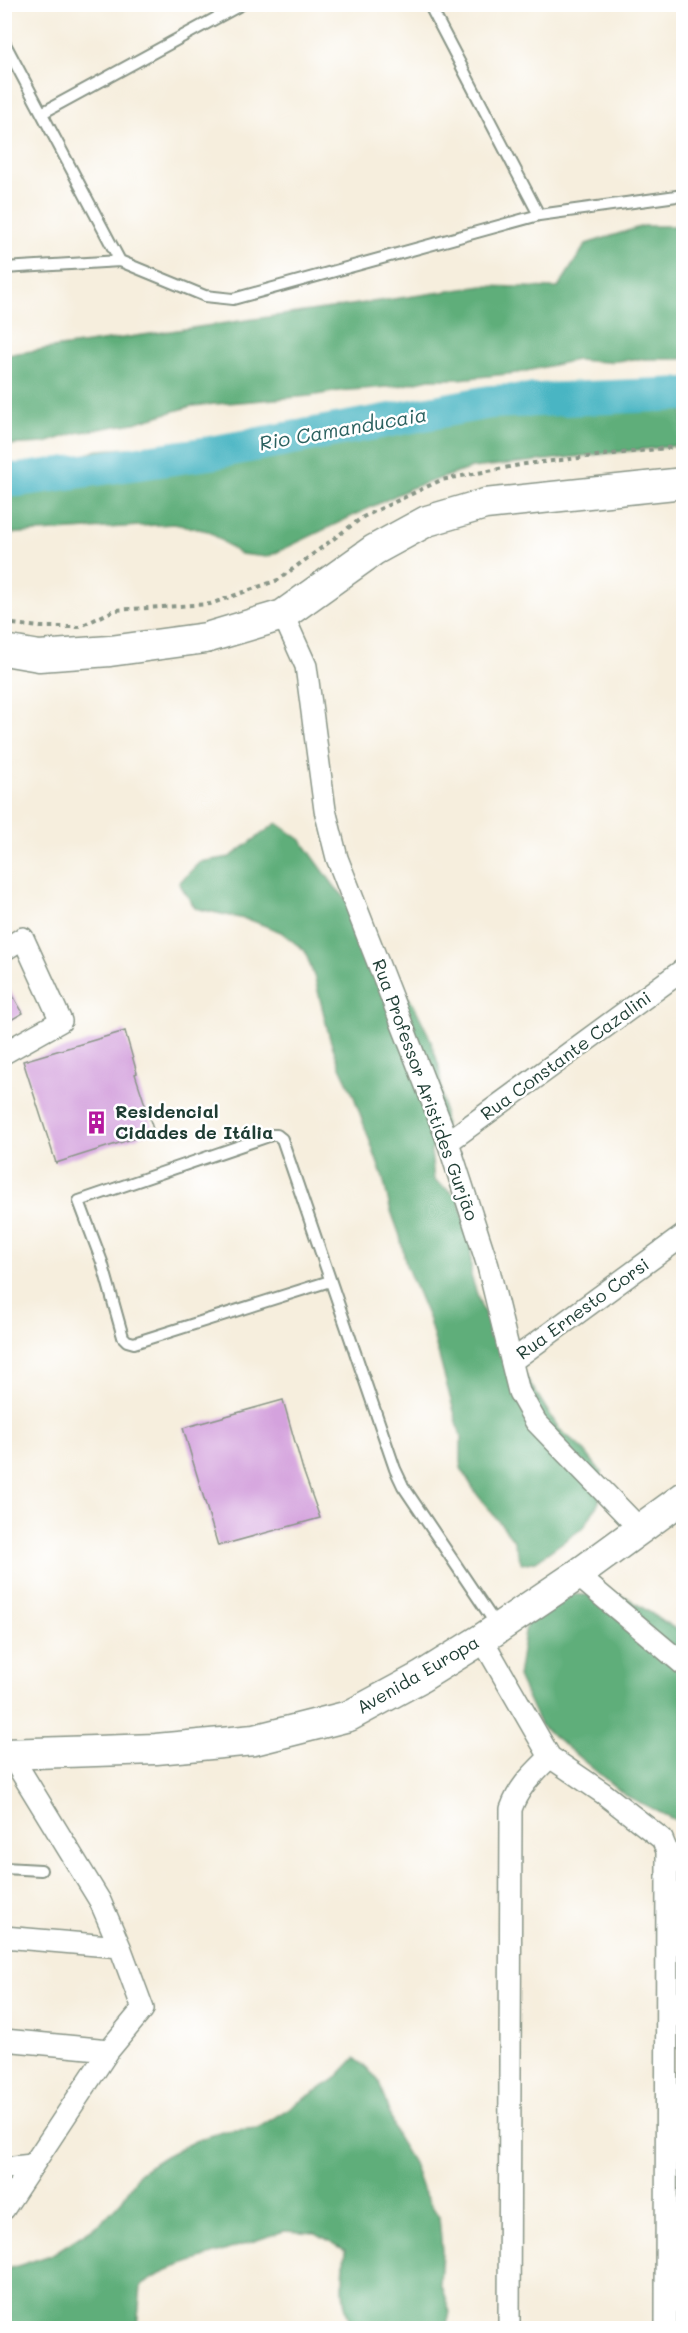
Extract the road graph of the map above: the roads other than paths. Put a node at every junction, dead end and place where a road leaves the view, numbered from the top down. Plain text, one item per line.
1 (242, 4) edge
2 (429, 4) edge
3 (4, 42) edge
4 (42, 113) junction
5 (684, 195) edge
6 (539, 215) junction
7 (120, 261) junction
8 (4, 268) edge
9 (684, 483) edge
10 (283, 615) junction
11 (4, 650) edge
12 (7, 942) edge
13 (684, 969) edge
14 (4, 1053) edge
15 (448, 1142) junction
16 (684, 1235) edge
17 (330, 1281) junction
18 (512, 1361) junction
19 (684, 1497) edge
20 (640, 1528) junction
21 (577, 1575) junction
22 (490, 1633) junction
23 (684, 1665) edge
24 (7, 1754) edge
25 (550, 1757) junction
26 (4, 1868) edge
27 (41, 1870) dead end
28 (4, 1937) edge
29 (120, 1947) junction
30 (4, 2040) edge
31 (109, 2050) junction
32 (32, 2165) junction
33 (4, 2168) edge
34 (4, 2209) edge
35 (509, 2328) edge
36 (666, 2328) edge

1 - 4 lane
2 - 6 lane
3 - 4 lane
4 - 7 lane
5 - 6 lane
6 - 7 lane
7 - 8 lane
9 - 10 street
10 - 11 street
10 - 15 street, Rua Professor Aristides Gurjão
12 - 14 street
13 - 15 street, Rua Constante Cazalini
15 - 18 street, Rua Professor Aristides Gurjão
16 - 18 street, Rua Ernesto Corsi
17 - 17 lane
17 - 22 lane
18 - 20 street, Rua Professor Aristides Gurjão
19 - 20 street, Avenida Europa
20 - 21 street, Avenida Europa
21 - 22 street, Avenida Europa
21 - 23 street
22 - 24 street, Avenida Europa
22 - 25 street
24 - 29 street
25 - 35 street
25 - 36 street
26 - 27 lane
28 - 29 street
29 - 31 street
30 - 31 street
31 - 32 street
32 - 33 street
32 - 34 street

